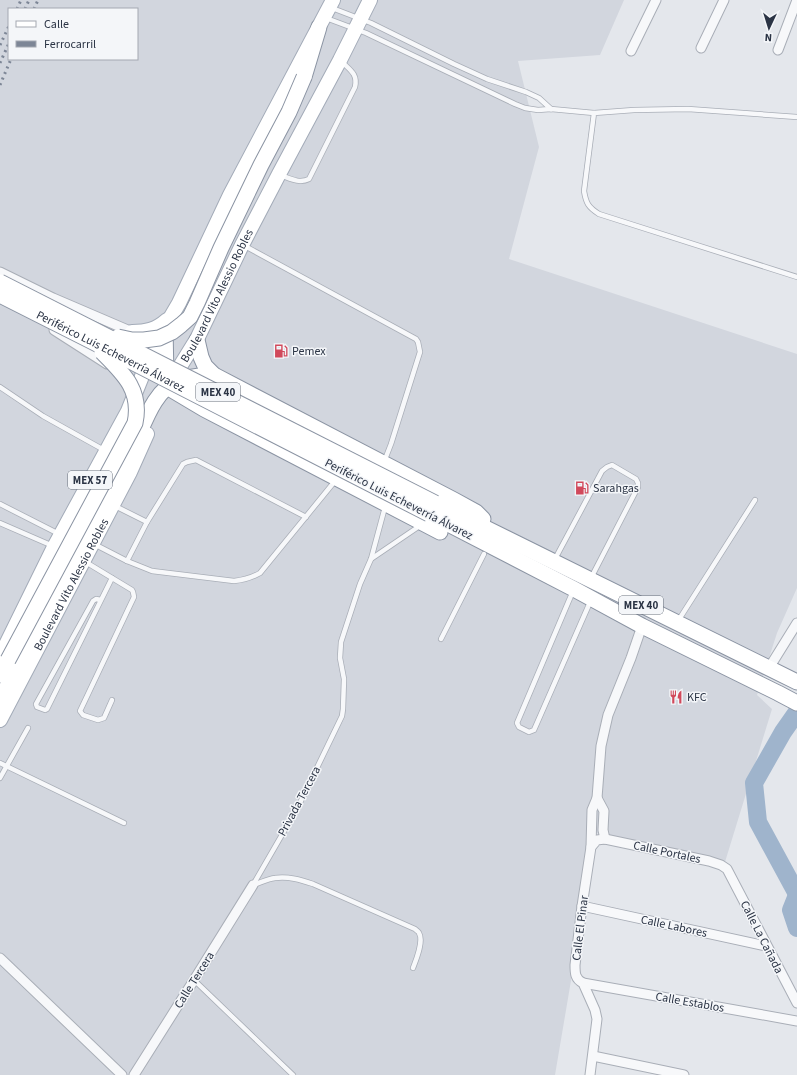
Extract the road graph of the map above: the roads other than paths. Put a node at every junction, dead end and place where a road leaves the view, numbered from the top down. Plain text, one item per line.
1 (370, 0) edge
2 (656, 0) edge
3 (724, 0) edge
4 (797, 0) edge
5 (327, 13) edge
6 (358, 24) junction
7 (700, 48) dead end
8 (778, 50) dead end
9 (631, 51) dead end
10 (340, 60) junction
11 (454, 64) junction
12 (449, 72) junction
13 (551, 109) junction
14 (594, 113) junction
15 (797, 117) edge
16 (279, 174) junction
17 (242, 245) junction
18 (0, 272) edge
19 (797, 278) edge
20 (0, 282) edge
21 (0, 295) edge
22 (0, 302) edge
23 (179, 303) junction
24 (208, 316) junction
25 (167, 322) junction
26 (132, 332) junction
27 (94, 336) junction
28 (196, 340) junction
29 (155, 344) junction
30 (116, 370) junction
31 (214, 375) junction
32 (0, 387) edge
33 (167, 387) junction
34 (204, 409) junction
35 (128, 411) junction
36 (105, 451) junction
37 (383, 464) junction
38 (337, 478) junction
39 (755, 500) dead end
40 (0, 504) edge
41 (386, 504) junction
42 (113, 505) junction
43 (429, 513) junction
44 (306, 517) junction
45 (147, 522) junction
46 (0, 523) edge
47 (496, 533) junction
48 (61, 534) junction
49 (93, 544) junction
50 (54, 547) junction
51 (484, 554) junction
52 (371, 560) junction
53 (84, 561) junction
54 (127, 561) junction
55 (519, 561) junction
56 (554, 562) junction
57 (112, 578) junction
58 (590, 580) junction
59 (574, 589) junction
60 (592, 599) junction
61 (101, 600) junction
62 (677, 623) junction
63 (797, 623) edge
64 (642, 626) junction
65 (441, 639) dead end
66 (4, 658) edge
67 (769, 668) junction
68 (0, 675) edge
69 (792, 680) edge
70 (0, 700) edge
71 (112, 700) dead end
72 (797, 703) edge
73 (0, 720) edge
74 (28, 728) dead end
75 (0, 763) edge
76 (6, 766) junction
77 (0, 778) edge
78 (597, 798) junction
79 (124, 823) dead end
80 (604, 839) junction
81 (591, 847) junction
82 (727, 870) joint
83 (253, 885) junction
84 (582, 906) junction
85 (766, 946) junction
86 (0, 958) edge
87 (413, 968) dead end
88 (194, 980) junction
89 (583, 983) junction
90 (797, 1003) edge
91 (797, 1021) edge
92 (592, 1056) junction
93 (122, 1075) edge
94 (134, 1075) edge
95 (293, 1075) edge
96 (590, 1075) edge
97 (684, 1075) edge

1 - 6 main road, Boulevard Vito Alessio Robles
2 - 9 street
3 - 7 street
4 - 8 street
5 - 6 lane
5 - 6 lane
5 - 23 main road
5 - 27 highway, bridge
6 - 10 main road, Boulevard Vito Alessio Robles
6 - 11 lane
6 - 12 lane
10 - 16 main road, Boulevard Vito Alessio Robles
10 - 16 lane
11 - 12 lane
11 - 13 lane
12 - 13 lane
13 - 14 lane
14 - 15 lane
14 - 19 lane
16 - 17 main road, Boulevard Vito Alessio Robles
17 - 24 main road, Boulevard Vito Alessio Robles
17 - 37 lane
18 - 26 street, Periférico Luis Echeverría Álvarez
20 - 27 highway, Periférico Luis Echeverría Álvarez / MEX 40, bridge
21 - 27 highway, Periférico Luis Echeverría Álvarez / MEX 40, bridge
22 - 30 street
23 - 24 main road
23 - 25 main road, MEX 57
24 - 28 main road, Boulevard Vito Alessio Robles / MEX 57
25 - 26 main road
25 - 29 main road, MEX 57
25 - 33 highway
26 - 29 street, Periférico Luis Echeverría Álvarez
26 - 30 street
27 - 43 highway, Periférico Luis Echeverría Álvarez / MEX 40, bridge
27 - 66 highway, bridge
28 - 31 highway
28 - 33 main road, Boulevard Vito Alessio Robles / MEX 57
29 - 33 main road
29 - 35 main road, MEX 57
30 - 35 street
31 - 33 highway
31 - 34 highway
31 - 37 highway
32 - 36 lane
33 - 34 highway
33 - 42 main road, Boulevard Vito Alessio Robles / MEX 57
33 - 70 highway
34 - 38 highway
35 - 36 main road, MEX 57
36 - 48 main road, MEX 57
37 - 47 highway
38 - 41 highway
38 - 44 lane
39 - 62 lane
40 - 48 lane
41 - 43 highway
41 - 52 lane
42 - 45 lane
42 - 49 main road, Boulevard Vito Alessio Robles / MEX 57
43 - 47 highway, Periférico Luis Echeverría Álvarez / MEX 40
43 - 51 highway
43 - 52 lane
43 - 55 highway, Periférico Luis Echeverría Álvarez / MEX 40
44 - 45 lane
44 - 54 lane
45 - 54 lane
46 - 50 lane
47 - 56 highway, Periférico Luis Echeverría Álvarez / MEX 40
48 - 50 main road, MEX 57
49 - 53 main road, Boulevard Vito Alessio Robles / MEX 57
49 - 54 lane
50 - 66 main road, MEX 57
51 - 55 highway
51 - 65 lane
52 - 83 lane, Privada Tercera
53 - 57 lane
53 - 73 main road, Boulevard Vito Alessio Robles / MEX 57
55 - 59 highway, Periférico Luis Echeverría Álvarez / MEX 40
56 - 58 highway, Periférico Luis Echeverría Álvarez / MEX 40
56 - 58 lane
57 - 61 lane
57 - 71 lane
58 - 62 highway, Periférico Luis Echeverría Álvarez / MEX 40
59 - 60 highway, Periférico Luis Echeverría Álvarez / MEX 40
59 - 60 lane
60 - 64 highway, Periférico Luis Echeverría Álvarez / MEX 40
61 - 61 lane
62 - 67 highway, Periférico Luis Echeverría Álvarez / MEX 40
63 - 67 street
64 - 72 highway, Periférico Luis Echeverría Álvarez / MEX 40
64 - 78 street, Calle El Pinar
66 - 68 highway
67 - 69 highway, Periférico Luis Echeverría Álvarez / MEX 40
74 - 76 lane
75 - 76 lane
76 - 77 lane
76 - 79 lane
78 - 80 street, Calle El Pinar
78 - 81 street, Calle El Pinar
80 - 81 street
80 - 82 street, Calle Portales
81 - 84 street, Calle El Pinar
82 - 85 street, Calle La Cañada
83 - 87 lane
83 - 88 street, Calle Tercera
84 - 85 street, Calle Labores
84 - 89 street, Calle El Pinar
85 - 90 street, Calle La Cañada
86 - 93 street
88 - 94 street, Calle Tercera
88 - 95 lane
89 - 91 street, Calle Establos
89 - 92 street, Calle El Pinar
92 - 96 street, Calle El Pinar
92 - 97 street

